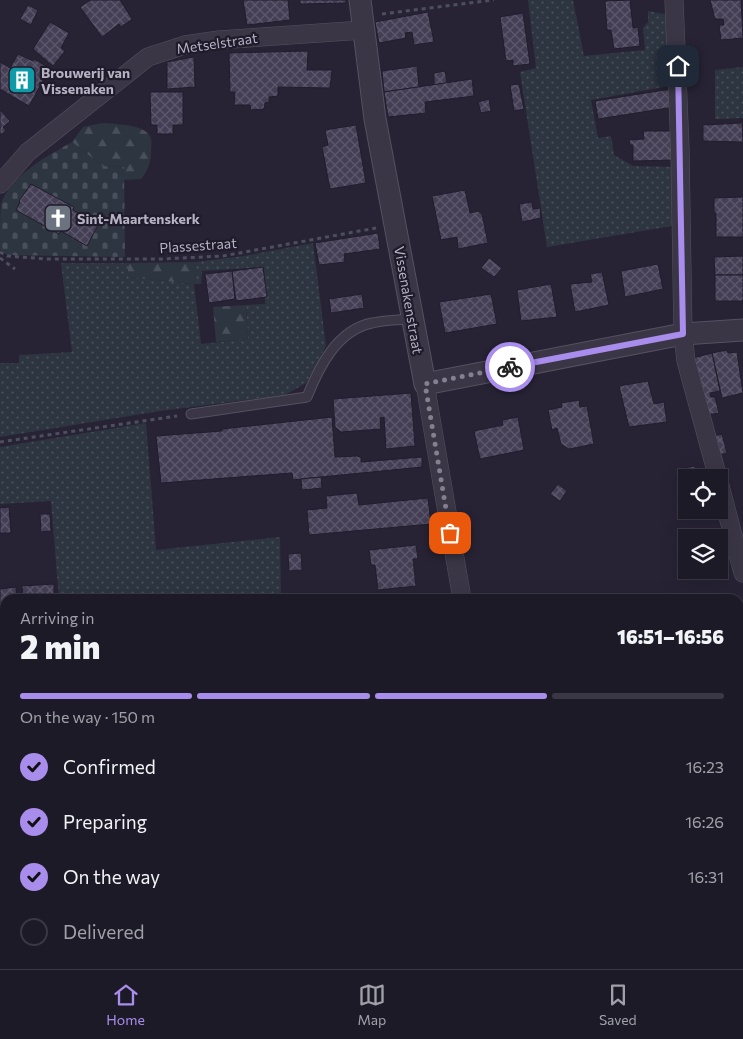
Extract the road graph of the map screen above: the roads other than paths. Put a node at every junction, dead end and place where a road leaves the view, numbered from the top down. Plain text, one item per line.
1 (674, 0) edge
2 (361, 16) edge
3 (0, 184) edge
4 (411, 319) junction
5 (743, 330) edge
6 (683, 334) junction
7 (425, 384) junction
8 (191, 414) road end
9 (716, 469) edge
10 (728, 516) edge
11 (743, 573) edge
12 (461, 594) edge

1 - 6 street
2 - 3 street, Metselstraat
2 - 4 street, Vissenakenstraat
4 - 7 street, Vissenakenstraat
4 - 8 lane
5 - 6 street
6 - 7 street
6 - 9 street
7 - 12 street, Vissenakenstraat
10 - 11 street

